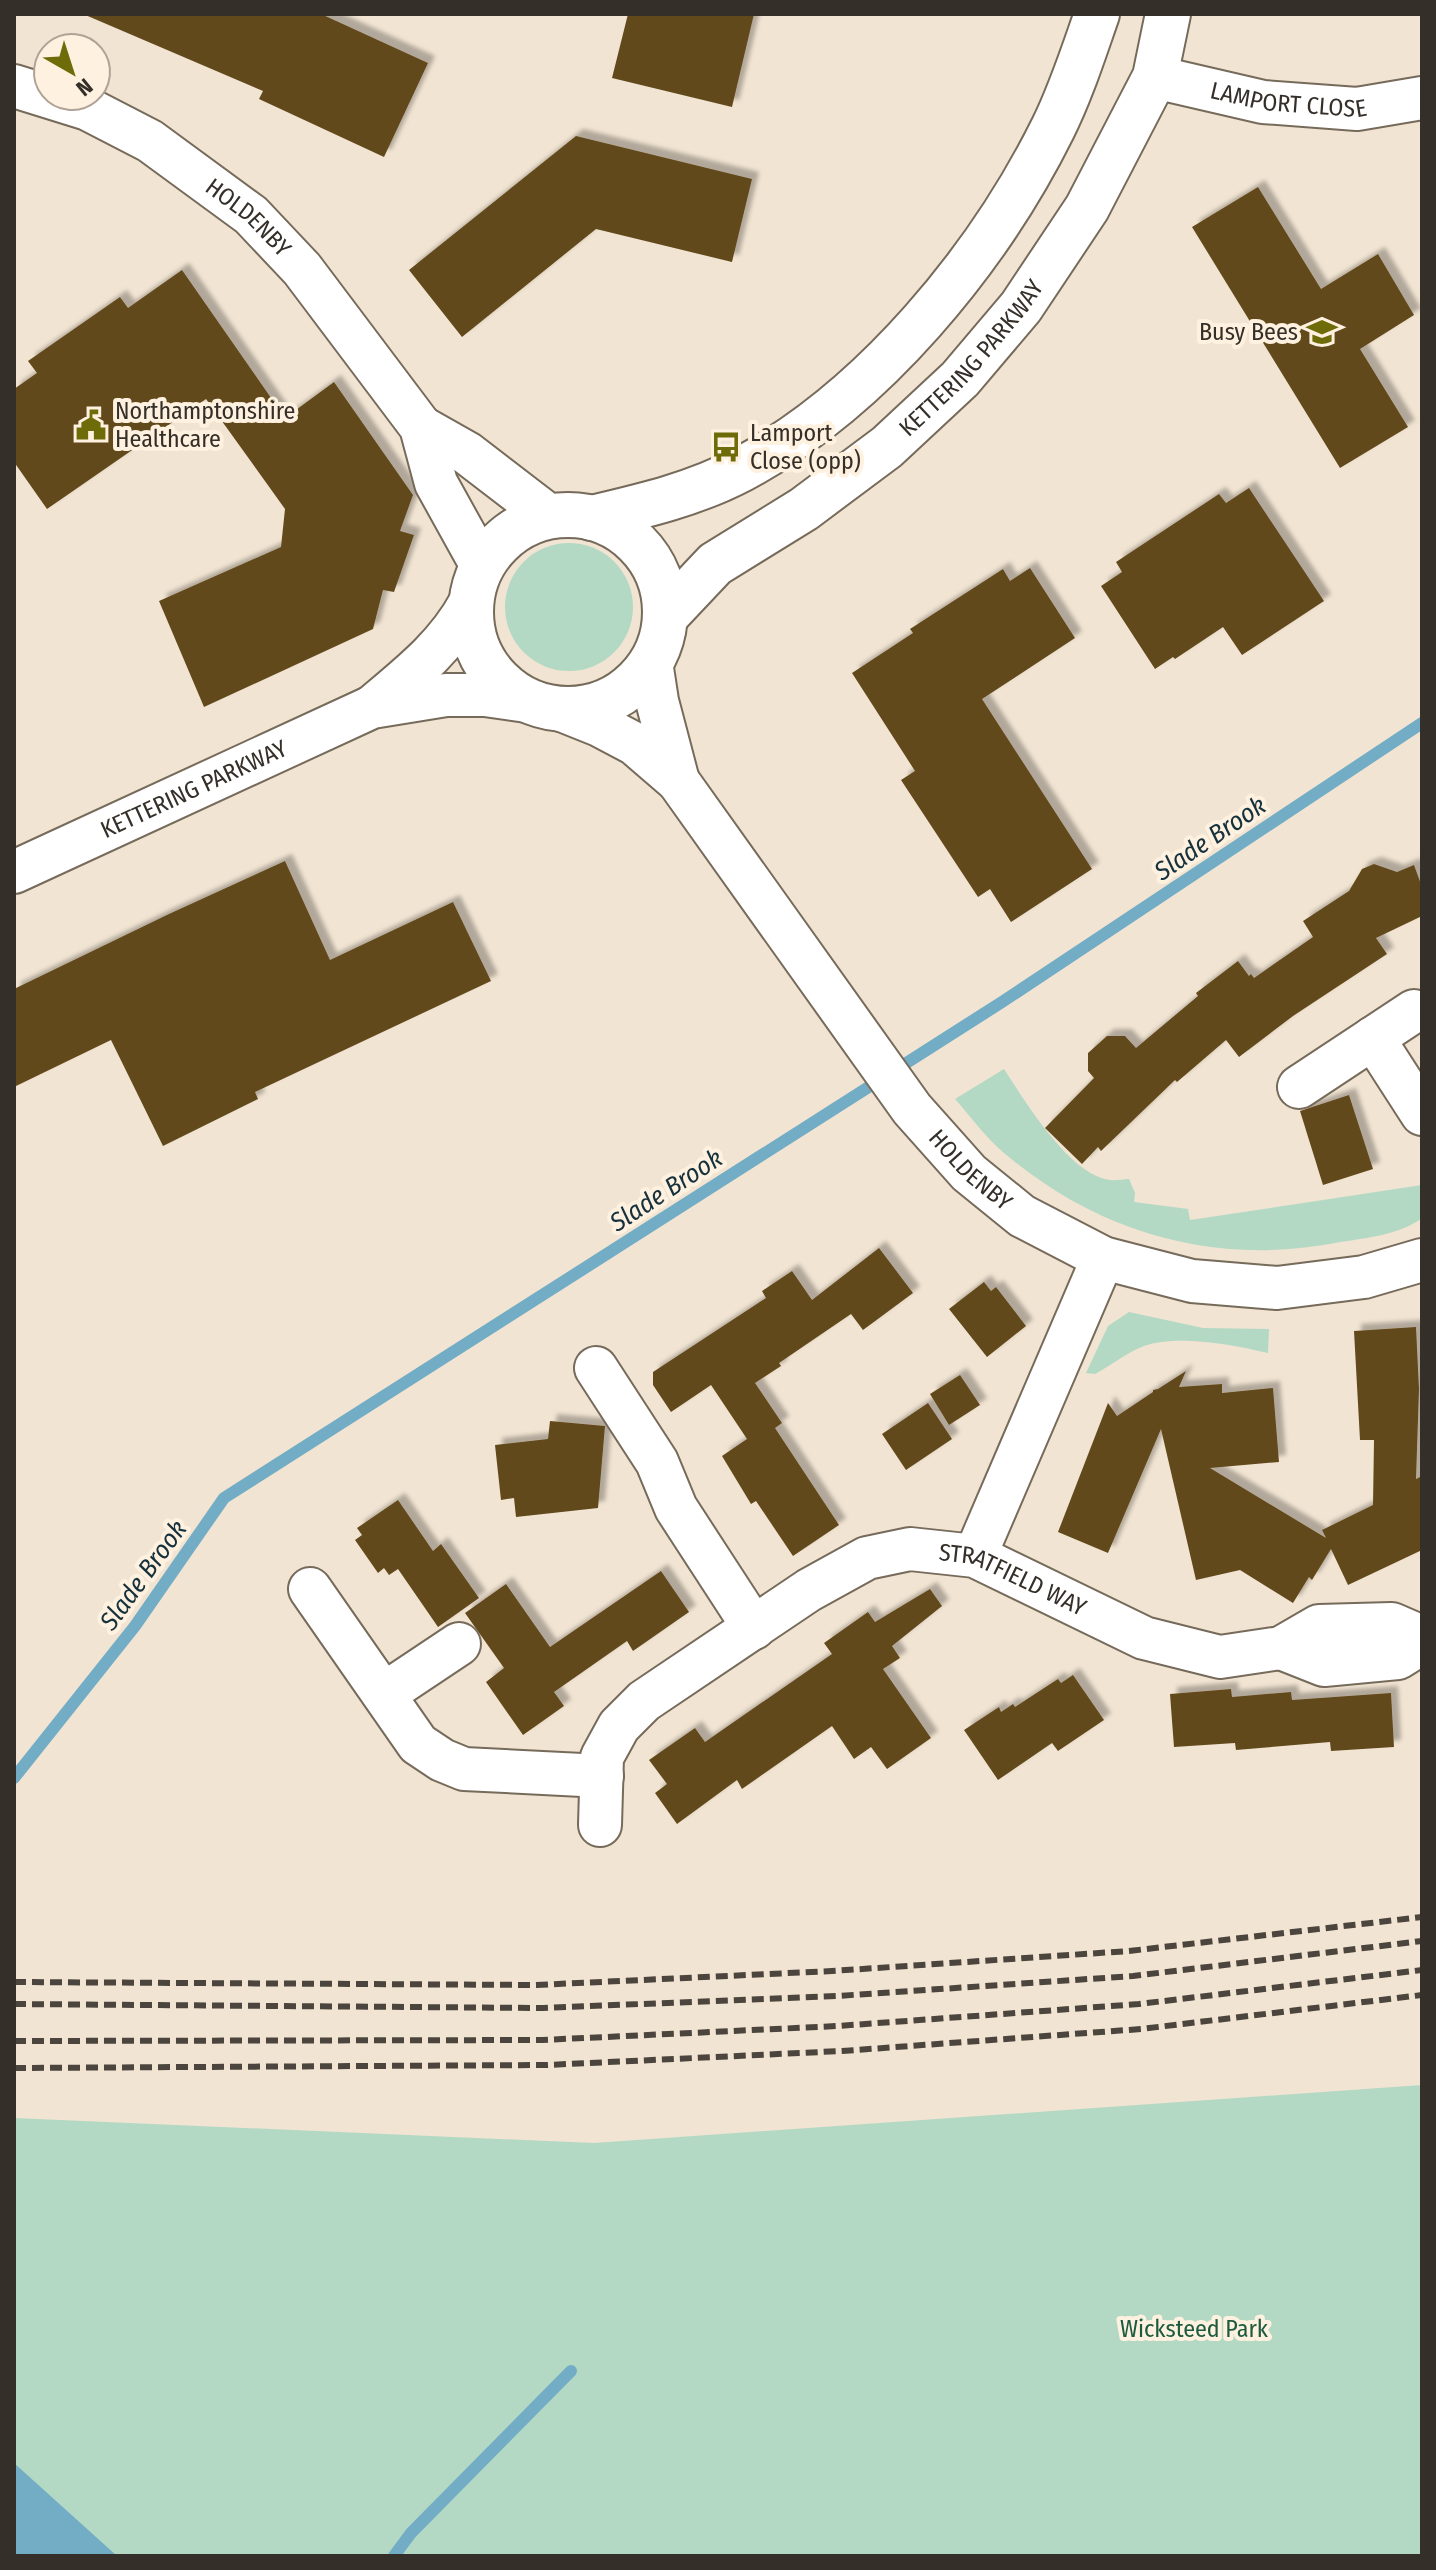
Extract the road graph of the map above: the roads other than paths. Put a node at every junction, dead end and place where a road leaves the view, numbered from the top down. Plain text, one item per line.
1 (1097, 14) edge
2 (1168, 14) edge
3 (1155, 77) junction
4 (14, 86) edge
5 (1422, 98) edge
6 (421, 427) junction
7 (549, 516) junction
8 (592, 518) junction
9 (476, 584) junction
10 (665, 617) junction
11 (651, 662) junction
12 (543, 705) junction
13 (372, 707) junction
14 (678, 781) junction
15 (14, 872) edge
16 (1414, 1011) dead end
17 (1373, 1038) junction
18 (1299, 1087) dead end
19 (1422, 1114) edge
20 (1103, 1258) junction
21 (1422, 1260) edge
22 (596, 1368) dead end
23 (975, 1556) junction
24 (310, 1589) dead end
25 (754, 1628) junction
26 (1422, 1637) edge
27 (1422, 1643) edge
28 (459, 1644) dead end
29 (1281, 1648) junction
30 (384, 1694) junction
31 (602, 1776) junction
32 (600, 1825) dead end

1 - 8 street
2 - 3 street, KETTERING PARKWAY
3 - 5 street, LAMPORT CLOSE
3 - 10 street, KETTERING PARKWAY
4 - 6 street, HOLDENBY
6 - 7 street, HOLDENBY
6 - 9 street, HOLDENBY
7 - 8 street
7 - 9 street
8 - 10 street
9 - 12 street
9 - 13 street, KETTERING PARKWAY
10 - 11 street
11 - 12 street
11 - 14 street, HOLDENBY
12 - 13 street, KETTERING PARKWAY
12 - 14 street, HOLDENBY
13 - 15 street, KETTERING PARKWAY
14 - 20 street, HOLDENBY
16 - 17 street
17 - 18 street
17 - 19 street
20 - 21 street, HOLDENBY
20 - 23 street
22 - 25 street
23 - 25 street, STRATFIELD WAY
23 - 29 street, STRATFIELD WAY
24 - 30 street
25 - 31 street, STRATFIELD WAY
26 - 29 street, STRATFIELD WAY
27 - 29 street, STRATFIELD WAY
28 - 30 street
30 - 31 street
31 - 32 street, STRATFIELD WAY

